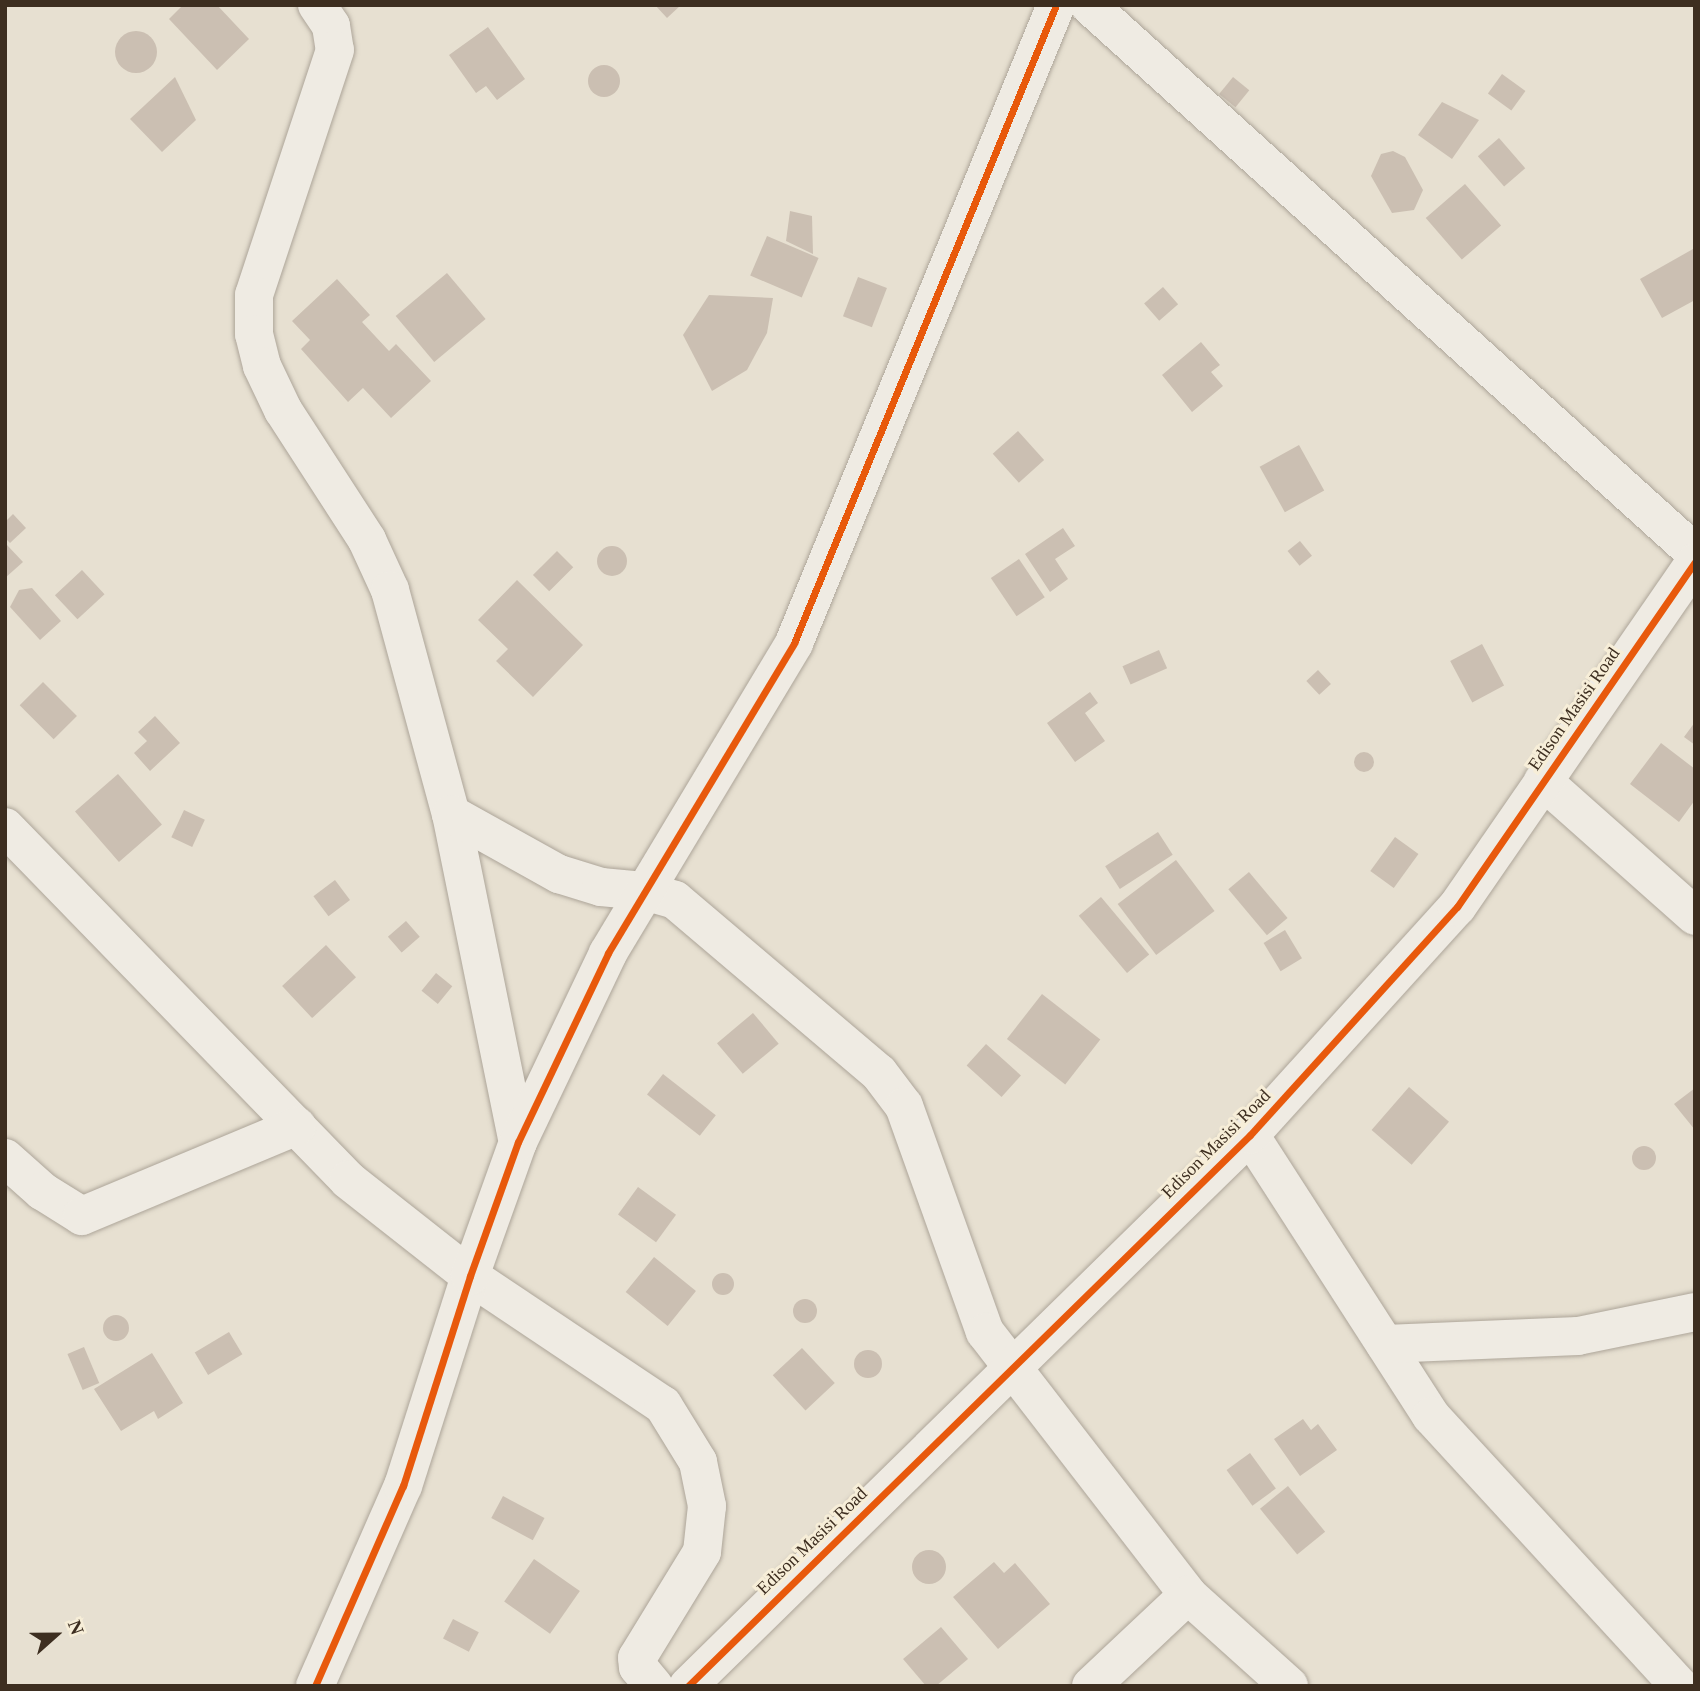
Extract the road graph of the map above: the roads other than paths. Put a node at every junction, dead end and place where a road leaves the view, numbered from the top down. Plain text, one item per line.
1 (317, 5) edge
2 (1056, 5) edge
3 (1089, 5) edge
4 (1695, 553) edge
5 (1695, 562) edge
6 (1543, 781) junction
7 (451, 814) junction
8 (5, 827) edge
9 (644, 891) junction
10 (1695, 916) edge
11 (297, 1126) junction
12 (1250, 1135) junction
13 (519, 1142) junction
14 (5, 1158) edge
15 (470, 1276) junction
16 (1695, 1312) edge
17 (1385, 1345) junction
18 (1013, 1367) junction
19 (1188, 1595) junction
20 (315, 1686) edge
21 (654, 1686) edge
22 (688, 1686) edge
23 (1091, 1686) edge
24 (1289, 1686) edge
25 (1679, 1686) edge

1 - 7 street
2 - 9 street
3 - 4 street
5 - 6 street, Edison Masisi Road
6 - 10 street
6 - 12 street, Edison Masisi Road
7 - 9 street
7 - 13 street
8 - 11 street
9 - 13 street
9 - 18 street
11 - 14 street
11 - 15 street
12 - 17 street
12 - 18 street, Edison Masisi Road
13 - 15 street
15 - 20 street
15 - 21 street
16 - 17 street
17 - 25 street
18 - 19 street
18 - 22 street, Edison Masisi Road
19 - 23 street
19 - 24 street

